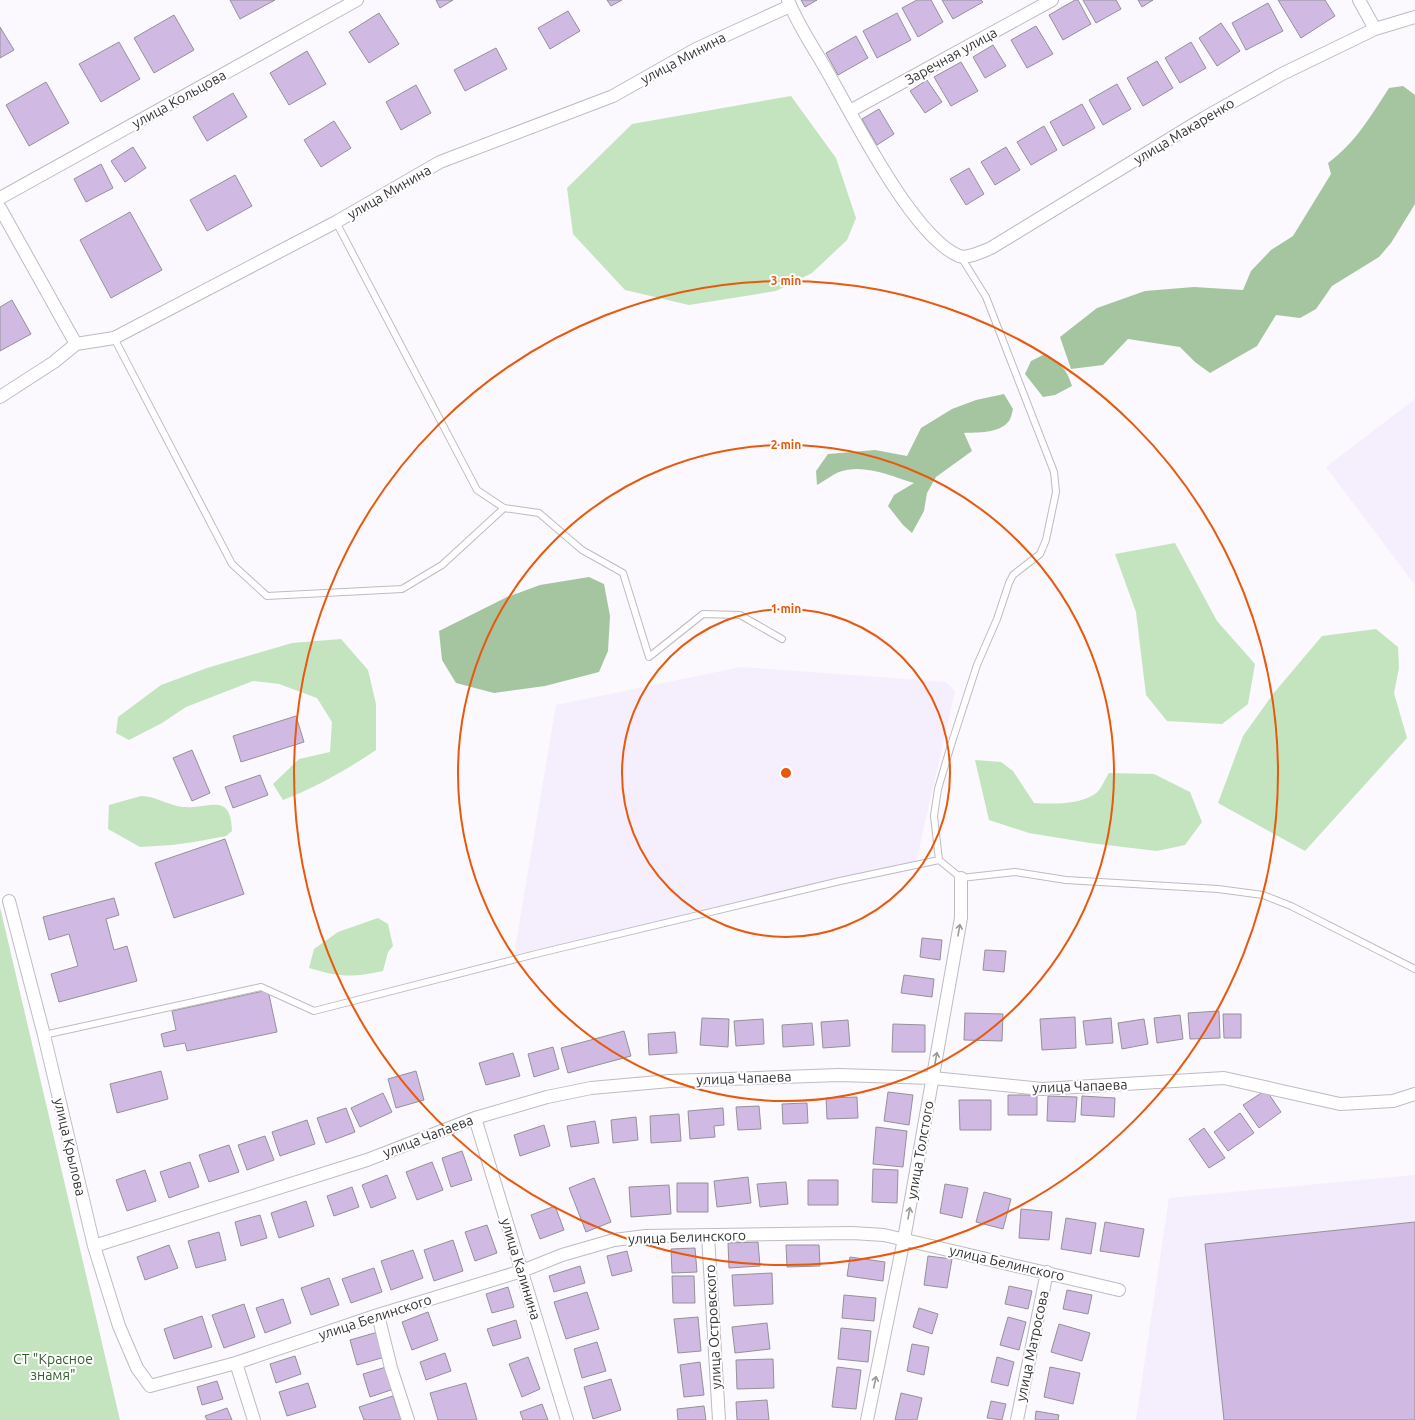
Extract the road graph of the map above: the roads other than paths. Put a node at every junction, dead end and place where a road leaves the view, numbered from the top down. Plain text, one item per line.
1 (358, 0) edge
2 (1052, 0) edge
3 (1359, 0) edge
4 (789, 3) edge
5 (1415, 17) edge
6 (1375, 29) junction
7 (850, 111) junction
8 (0, 198) edge
9 (0, 208) edge
10 (336, 222) junction
11 (961, 256) junction
12 (114, 338) junction
13 (76, 344) junction
14 (0, 397) edge
15 (504, 508) junction
16 (782, 639) dead end
17 (939, 860) junction
18 (961, 878) junction
19 (9, 901) dead end
20 (1415, 969) edge
21 (44, 1035) junction
22 (933, 1078) junction
23 (1415, 1094) edge
24 (475, 1118) junction
25 (708, 1235) junction
26 (904, 1240) junction
27 (94, 1246) junction
28 (522, 1271) junction
29 (1047, 1272) junction
30 (1120, 1290) dead end
31 (378, 1315) junction
32 (236, 1363) junction
33 (150, 1386) joint
34 (254, 1420) edge
35 (408, 1420) edge
36 (567, 1420) edge
37 (719, 1420) edge
38 (867, 1420) edge
39 (1017, 1420) edge

1 - 8 street, улица Кольцова
2 - 7 street, Заречная улица
3 - 6 street
4 - 7 street
4 - 10 street, улица Минина
5 - 6 street, улица Макаренко
6 - 11 street, улица Макаренко
7 - 11 street
9 - 13 street
10 - 12 street, улица Минина
10 - 15 lane
11 - 17 lane
12 - 13 street, улица Минина
12 - 15 lane
13 - 14 street
15 - 16 lane
17 - 18 lane
17 - 21 lane
18 - 20 lane
22 -> 18 street, улица Толстого
19 - 21 street, улица Крылова
21 - 27 street, улица Крылова
22 - 23 street, улица Чапаева
22 - 24 street, улица Чапаева
26 -> 22 street, улица Толстого
24 - 27 street, улица Чапаева
24 - 28 street, улица Калинина
25 - 26 street, улица Белинского
25 - 28 street, улица Белинского
25 - 37 street, улица Островского
26 - 29 street, улица Белинского
38 -> 26 street, улица Толстого
27 - 33 street, улица Крылова
28 - 31 street, улица Белинского
28 - 36 street, улица Калинина
29 - 30 street, улица Белинского
29 - 39 street, улица Матросова
31 - 32 street, улица Белинского
31 - 35 street
32 - 33 street, улица Белинского
32 - 34 street

